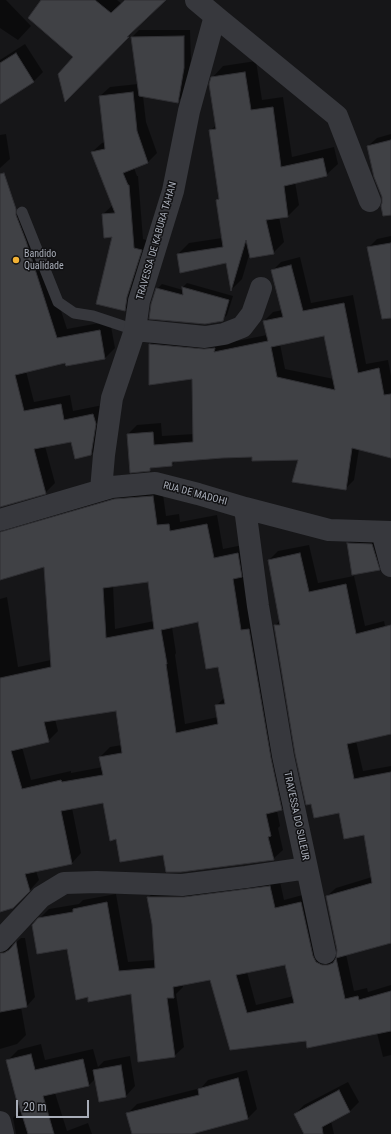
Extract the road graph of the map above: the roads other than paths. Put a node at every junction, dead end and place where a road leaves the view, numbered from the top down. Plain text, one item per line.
1 (196, 0) edge
2 (215, 16) junction
3 (370, 202) dead end
4 (22, 212) dead end
5 (261, 288) dead end
6 (134, 330) junction
7 (101, 490) junction
8 (245, 508) junction
9 (0, 520) edge
10 (386, 532) edge
11 (391, 566) edge
12 (307, 868) junction
13 (0, 941) edge
14 (325, 953) dead end
15 (0, 1122) edge
16 (3, 1134) edge

1 - 2 street
2 - 3 street
2 - 6 street, TRAVESSA DE KABURA TAHAN
4 - 6 lane
5 - 6 street
6 - 7 street, TRAVESSA DE KABURA TAHAN
7 - 8 street, RUA DE MADOHI
7 - 9 street, RUA DE MADOHI
8 - 10 street, RUA DE MADOHI
8 - 12 street, TRAVESSA DO SULEUR
10 - 11 street
12 - 13 street, TRAVESSA DO SULEUR
12 - 14 street
15 - 16 street

